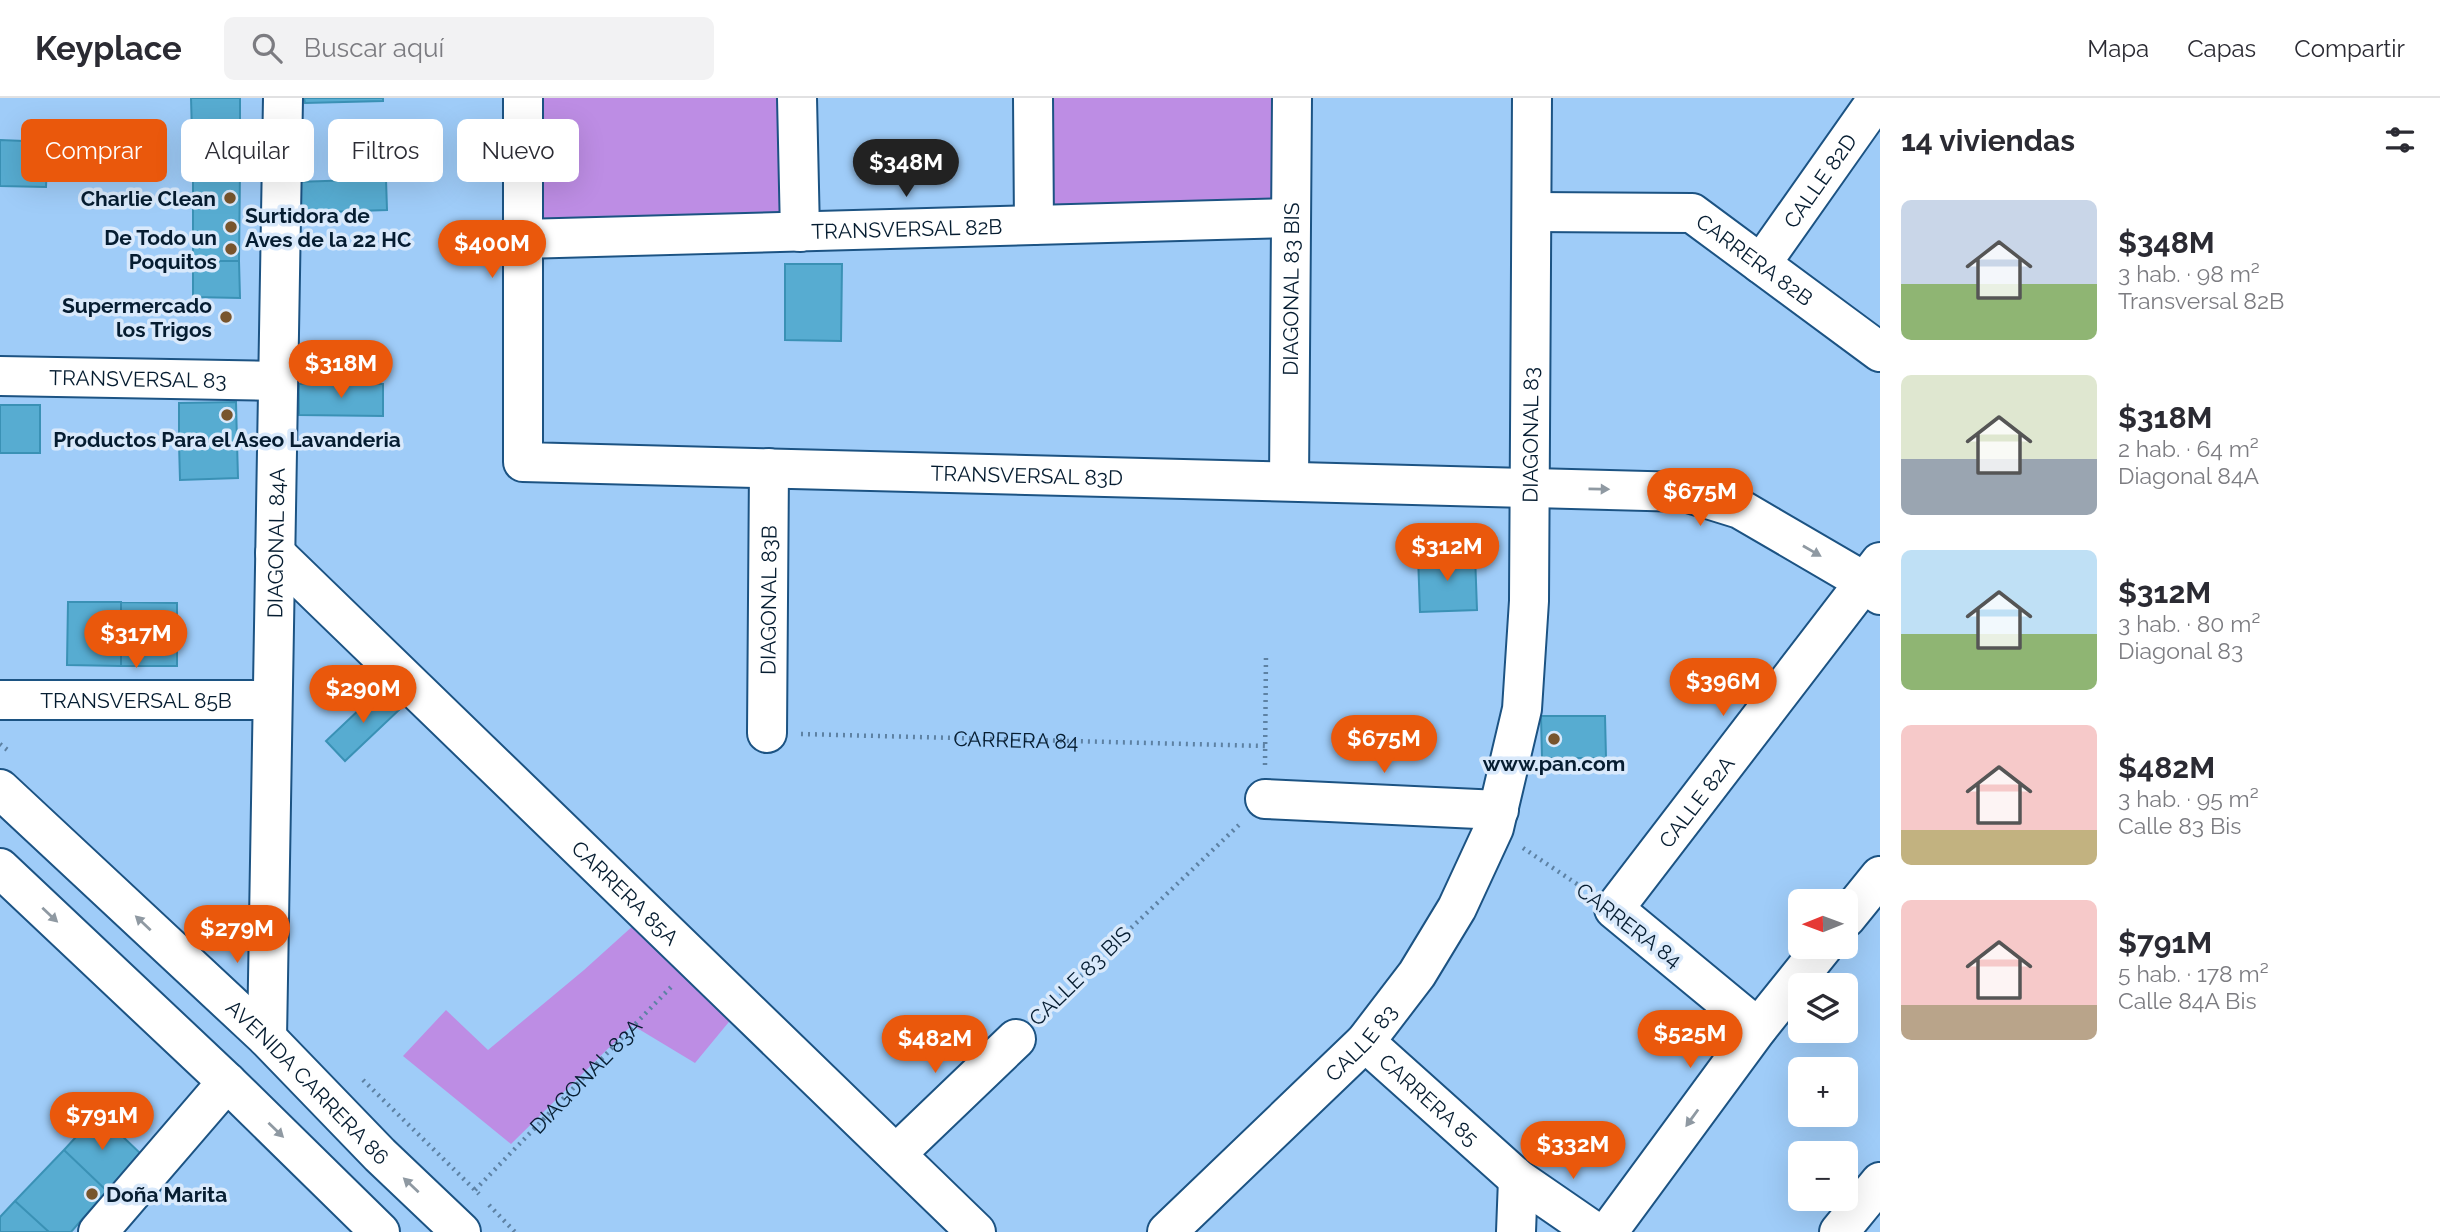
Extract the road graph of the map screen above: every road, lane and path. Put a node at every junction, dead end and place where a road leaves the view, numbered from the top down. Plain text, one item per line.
1 (283, 98) edge
2 (523, 98) edge
3 (797, 98) edge
4 (1033, 98) edge
5 (1292, 98) edge
6 (1532, 98) edge
7 (1878, 98) edge
8 (1532, 212) junction
9 (1291, 218) junction
10 (1034, 225) junction
11 (800, 232) junction
12 (522, 239) junction
13 (1761, 264) junction
14 (1880, 352) edge
15 (0, 376) edge
16 (278, 381) junction
17 (769, 468) junction
18 (1289, 481) junction
19 (1531, 487) junction
20 (275, 553) junction
21 (1875, 579) edge
22 (1266, 654) dead end
23 (0, 699) edge
24 (272, 700) junction
25 (767, 733) joint
26 (1265, 746) junction
27 (0, 789) edge
28 (1265, 799) junction
29 (1496, 819) junction
30 (0, 868) edge
31 (1880, 876) edge
32 (1858, 903) edge
33 (1614, 909) junction
34 (1813, 959) edge
35 (696, 960) junction
36 (268, 986) junction
37 (226, 1001) junction
38 (1758, 1028) junction
39 (267, 1038) junction
40 (1016, 1039) joint
41 (1365, 1042) junction
42 (228, 1082) junction
43 (896, 1154) junction
44 (1518, 1179) junction
45 (1880, 1182) edge
46 (475, 1190) dead end
47 (98, 1232) edge
48 (380, 1232) edge
49 (461, 1232) edge
50 (976, 1232) edge
51 (1167, 1232) edge
52 (1516, 1232) edge
53 (1595, 1232) edge
54 (1608, 1232) edge
55 (1839, 1232) edge

1 - 16 street, DIAGONAL 84A
2 - 12 street
3 - 11 street
4 - 10 street
5 - 9 street, DIAGONAL 83 BIS
6 - 8 street, DIAGONAL 83
7 - 13 street, CALLE 82D
8 - 13 street, CARRERA 82B
8 - 19 street, DIAGONAL 83
9 - 10 street, TRANSVERSAL 82B
9 - 18 street, DIAGONAL 83 BIS
10 - 11 street, TRANSVERSAL 82B
11 - 12 street, TRANSVERSAL 82B
12 - 17 street, TRANSVERSAL 83D
13 - 14 street, CARRERA 82B
15 - 16 street, TRANSVERSAL 83
16 - 20 street, DIAGONAL 84A
17 - 18 street, TRANSVERSAL 83D
17 - 25 street, DIAGONAL 83B
18 - 19 street, TRANSVERSAL 83D
19 -> 21 street, TRANSVERSAL 83D
19 - 29 street, DIAGONAL 83
20 - 24 street, DIAGONAL 84A
20 - 35 street, CARRERA 85A
21 - 33 street, CALLE 82A
22 - 26 path
23 - 24 street, TRANSVERSAL 85B
24 - 36 street, DIAGONAL 84A
25 - 26 path, CARRERA 84
26 - 28 path
37 -> 27 street, AVENIDA CARRERA 86
28 - 29 street
28 - 40 path, CALLE 83 BIS
29 - 33 path, CARRERA 84
29 - 41 street, CALLE 83
30 -> 42 street
31 - 32 street
33 - 38 street, CARRERA 84
34 - 38 street
35 - 43 street, CARRERA 85A
35 - 46 path, DIAGONAL 83A
36 - 37 street
36 - 39 street, DIAGONAL 84A
37 - 39 street, AVENIDA CARRERA 86
38 -> 54 street
49 -> 39 street, AVENIDA CARRERA 86
40 - 43 street, CALLE 83 BIS
41 - 44 street, CARRERA 85
41 - 51 street, CALLE 83
42 - 47 street
42 -> 48 street
43 - 50 street, CARRERA 85A
44 - 52 street
44 - 53 street, CARRERA 85
45 - 55 street

